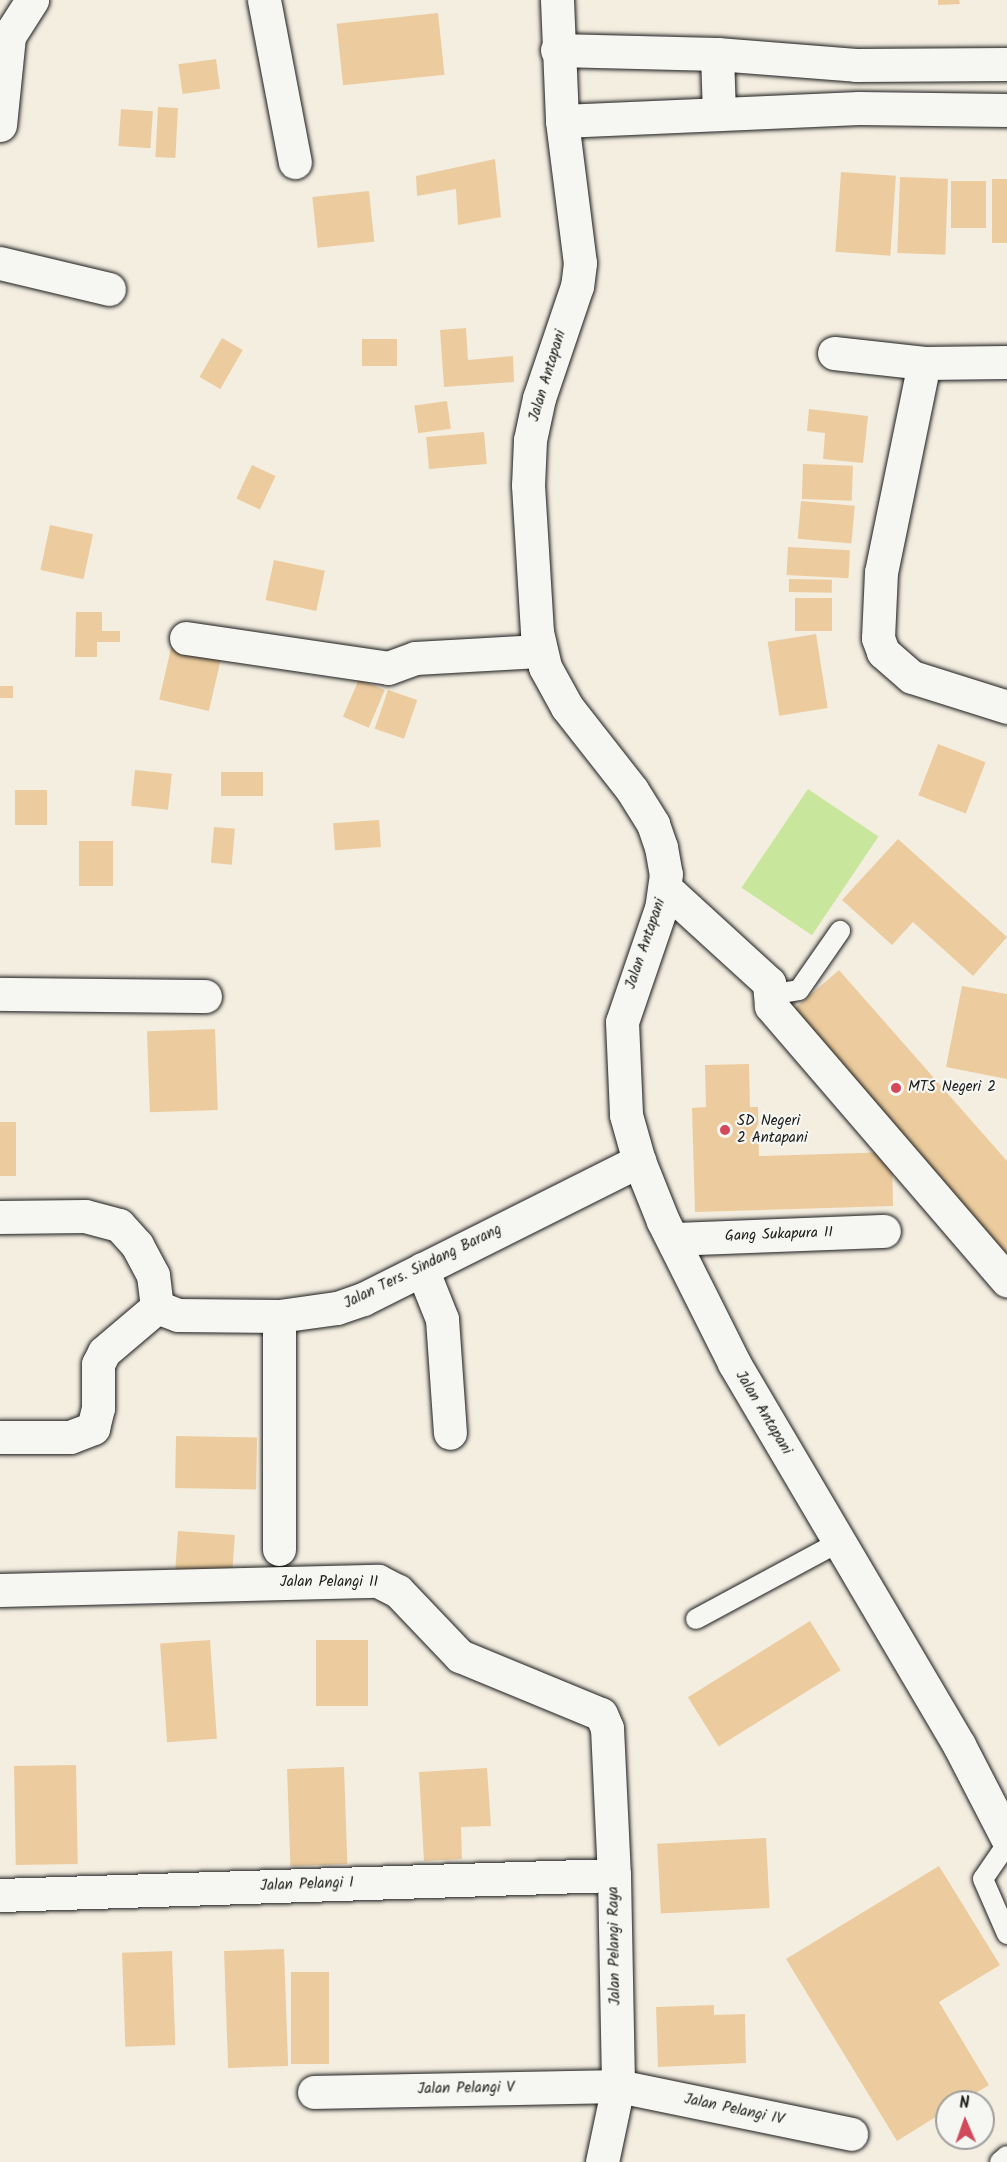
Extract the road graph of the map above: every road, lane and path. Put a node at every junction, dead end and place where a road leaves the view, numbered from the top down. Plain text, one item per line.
1 (32, 0) edge
2 (264, 0) edge
3 (557, 0) edge
4 (557, 50) junction
5 (717, 54) junction
6 (1007, 64) edge
7 (856, 65) junction
8 (859, 108) junction
9 (1007, 110) edge
10 (719, 114) junction
11 (562, 121) junction
12 (0, 125) edge
13 (295, 162) dead end
14 (0, 263) edge
15 (109, 289) dead end
16 (834, 352) dead end
17 (1007, 362) edge
18 (924, 363) junction
19 (186, 638) dead end
20 (538, 651) junction
21 (1007, 707) edge
22 (665, 888) junction
23 (840, 931) dead end
24 (770, 983) junction
25 (0, 994) edge
26 (205, 996) dead end
27 (639, 1161) junction
28 (0, 1217) edge
29 (884, 1231) dead end
30 (673, 1239) junction
31 (422, 1269) junction
32 (1007, 1280) edge
33 (157, 1308) junction
34 (279, 1316) junction
35 (450, 1433) dead end
36 (0, 1437) edge
37 (839, 1542) junction
38 (279, 1550) dead end
39 (0, 1590) edge
40 (696, 1619) dead end
41 (607, 1728) joint
42 (1007, 1838) edge
43 (1007, 1844) edge
44 (614, 1875) junction
45 (0, 1895) edge
46 (1007, 1934) edge
47 (618, 2086) junction
48 (314, 2092) dead end
49 (851, 2134) dead end
50 (1007, 2156) edge
51 (602, 2162) edge
52 (1000, 2162) edge

1 - 12 street
2 - 13 street
3 - 4 street, Jalan Antapani
4 - 5 street
4 - 11 street, Jalan Antapani
5 - 7 street
5 - 10 street
6 - 7 street
7 - 8 street
8 - 9 street
8 - 10 street
10 - 11 street
11 - 20 street, Jalan Antapani
14 - 15 street
16 - 18 street
17 - 18 street
18 - 21 street
19 - 20 street
20 - 22 street, Jalan Antapani
22 - 24 street
22 - 27 street, Jalan Antapani
23 - 24 lane
24 - 32 street
25 - 26 street
27 - 30 street, Jalan Antapani
27 - 31 street, Jalan Ters. Sindang Barang
28 - 33 street
29 - 30 street, Gang Sukapura II
30 - 37 street, Jalan Antapani
31 - 34 street, Jalan Ters. Sindang Barang
31 - 35 street
33 - 34 street, Jalan Ters. Sindang Barang
33 - 36 street
34 - 38 street
37 - 40 lane
37 - 42 street, Jalan Antapani
39 - 41 street, Jalan Pelangi II
41 - 44 street, Jalan Pelangi Raya
43 - 46 lane
44 - 45 street, Jalan Pelangi I
44 - 47 street, Jalan Pelangi Raya
47 - 48 street, Jalan Pelangi V
47 - 49 street, Jalan Pelangi IV
47 - 51 street, Jalan Pelangi Raya
50 - 52 lane

